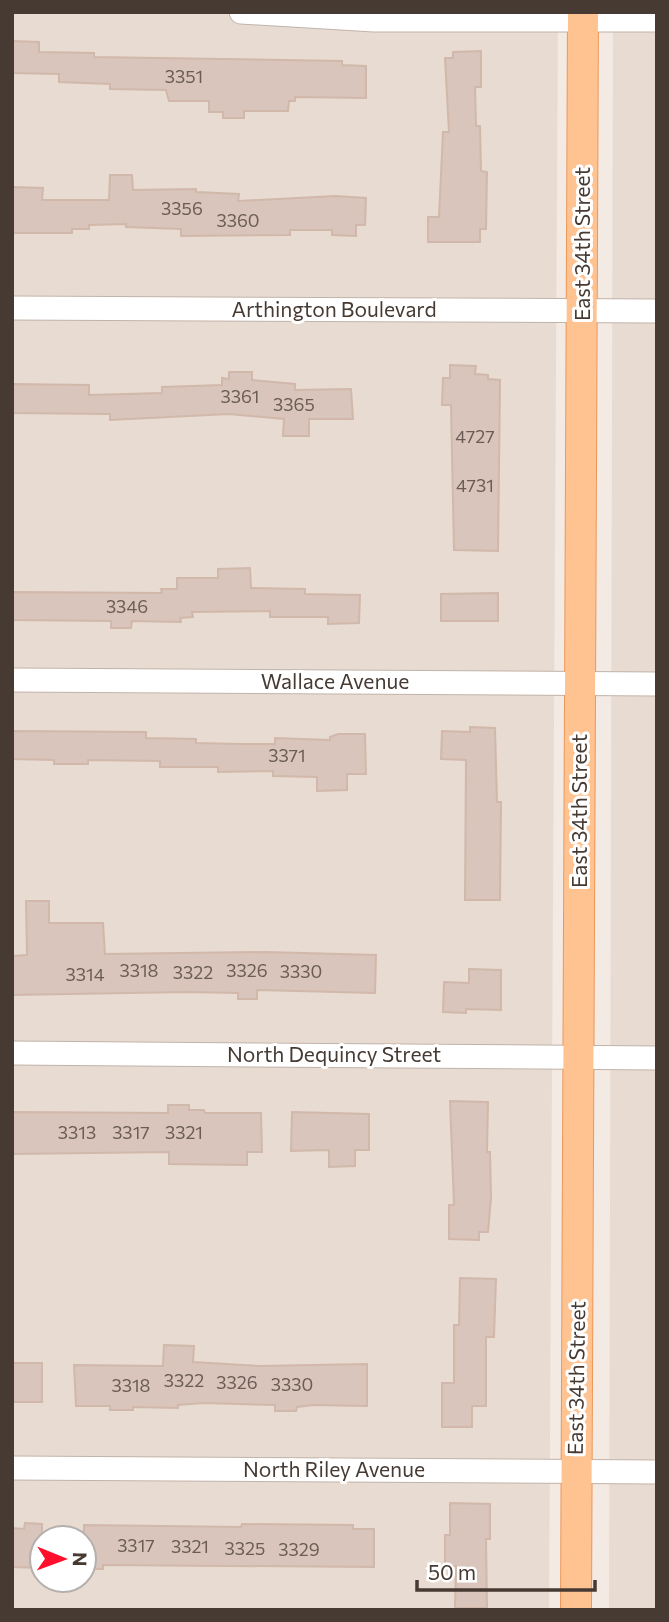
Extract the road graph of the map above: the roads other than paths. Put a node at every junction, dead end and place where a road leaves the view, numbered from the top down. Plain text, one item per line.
1 (241, 12) edge
2 (583, 16) edge
3 (657, 20) edge
4 (12, 308) edge
5 (584, 311) junction
6 (657, 311) edge
7 (12, 680) edge
8 (580, 683) junction
9 (657, 684) edge
10 (12, 1052) edge
11 (580, 1057) junction
12 (657, 1058) edge
13 (12, 1468) edge
14 (576, 1471) junction
15 (657, 1472) edge
16 (576, 1610) edge

1 - 2 street
2 - 3 street
2 - 5 main road, East 34th Street
4 - 5 street, Arthington Boulevard
5 - 6 street, Arthington Boulevard
5 - 8 main road, East 34th Street
7 - 8 street, Wallace Avenue
8 - 9 street, Wallace Avenue
8 - 11 main road, East 34th Street
10 - 11 street, North Dequincy Street
11 - 12 street, North Dequincy Street
11 - 14 main road, East 34th Street
13 - 14 street, North Riley Avenue
14 - 15 street, North Riley Avenue
14 - 16 main road, East 34th Street

